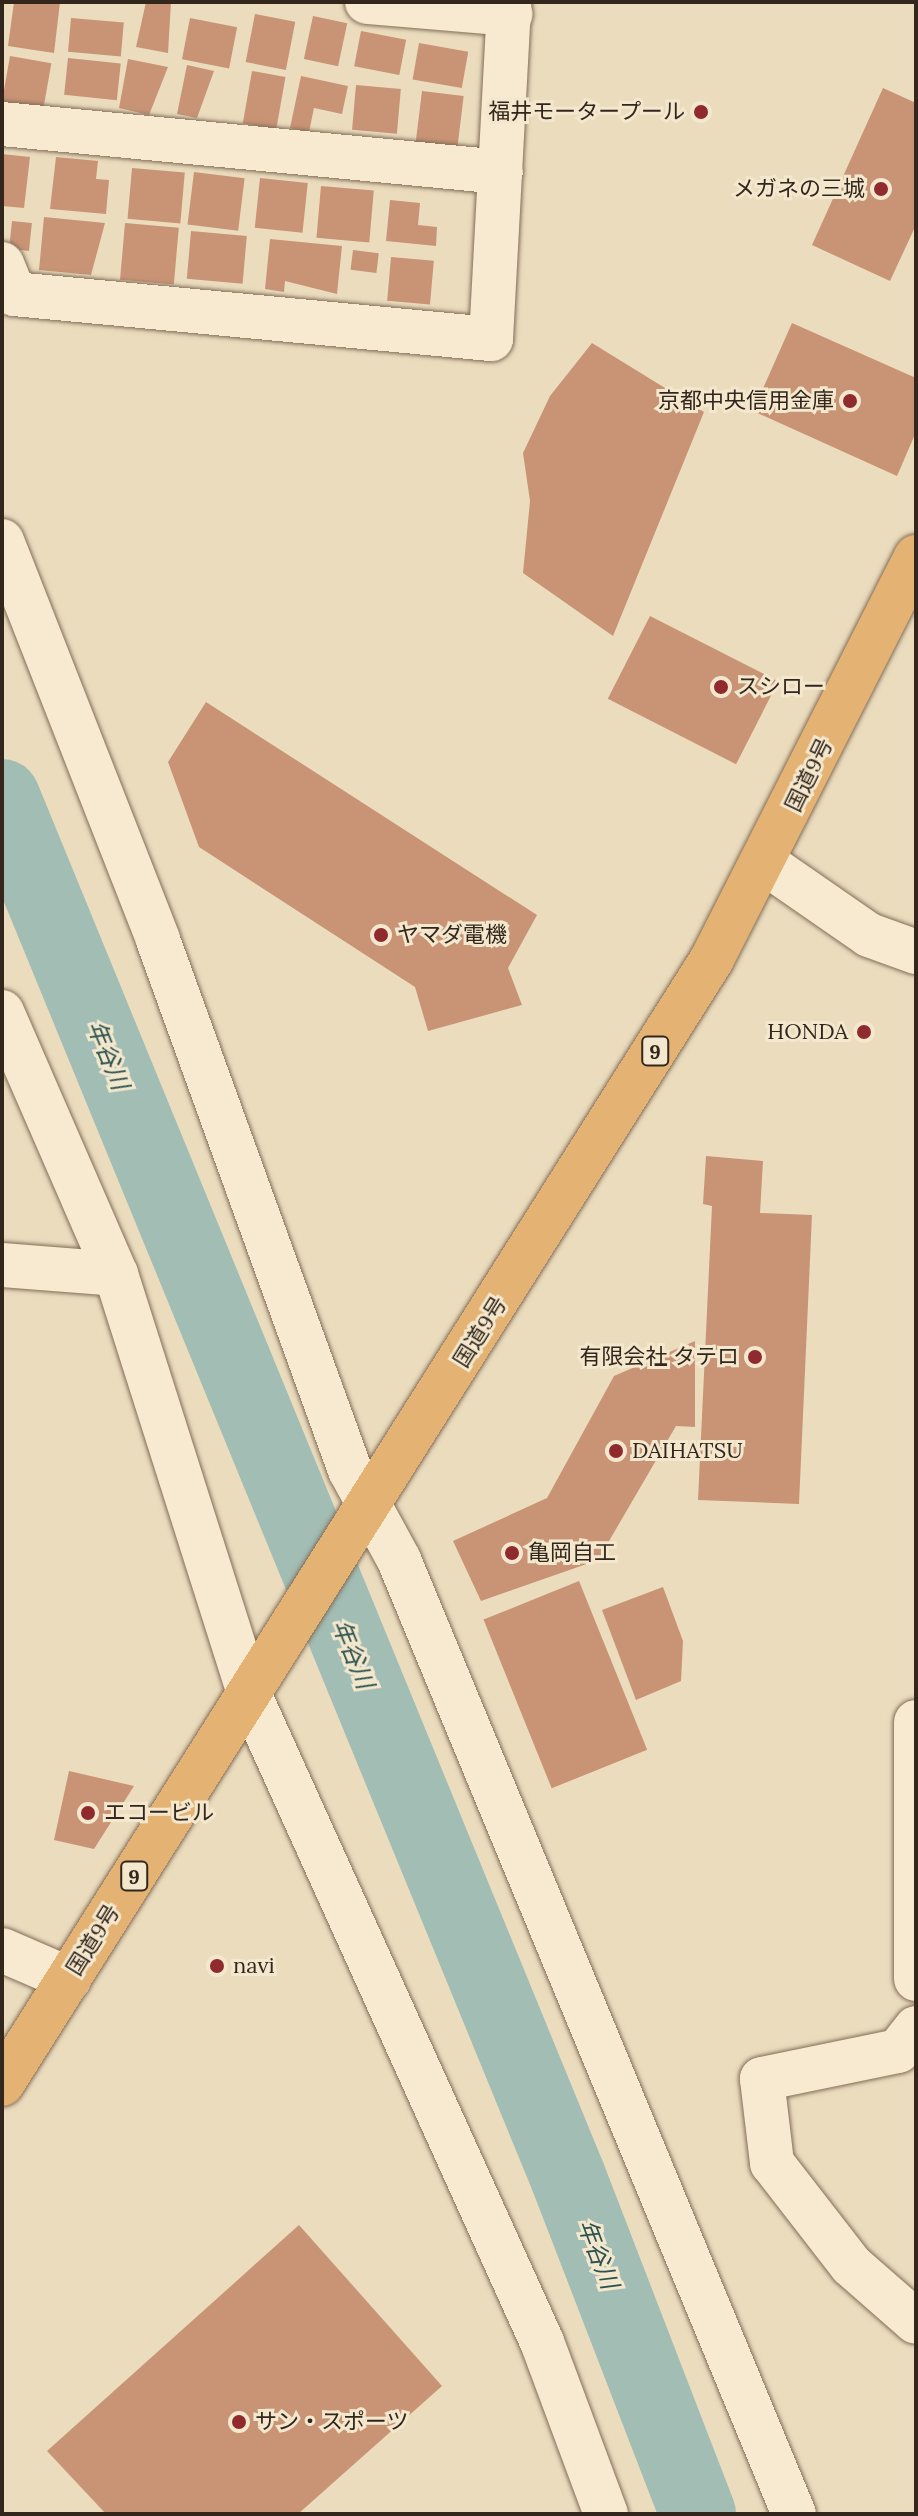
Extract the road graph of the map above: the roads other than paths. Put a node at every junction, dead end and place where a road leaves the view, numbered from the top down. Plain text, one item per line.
1 (367, 2) edge
2 (510, 8) edge
3 (2, 124) edge
4 (501, 172) junction
5 (2, 264) edge
6 (2, 541) edge
7 (916, 557) edge
8 (765, 863) junction
9 (916, 952) edge
10 (2, 1012) edge
11 (2, 1265) edge
12 (116, 1274) junction
13 (365, 1517) junction
14 (258, 1680) junction
15 (916, 1722) edge
16 (915, 1825) edge
17 (2, 1950) edge
18 (69, 1979) junction
19 (916, 1979) edge
20 (916, 2028) edge
21 (2, 2084) edge
22 (916, 2322) edge
23 (606, 2514) edge
24 (794, 2514) edge

1 - 2 street
2 - 4 street
3 - 4 street
4 - 5 street
6 - 13 street
7 - 8 highway, 国道9号 / 9
8 - 9 street
8 - 13 highway, 国道9号 / 9
10 - 12 street
11 - 12 street
12 - 14 street
13 - 14 highway, 国道9号 / 9
13 - 24 street
14 - 18 highway, 国道9号 / 9
14 - 23 street
15 - 16 street
16 - 19 street
17 - 18 street
18 - 21 highway, 国道9号 / 9
20 - 22 street

